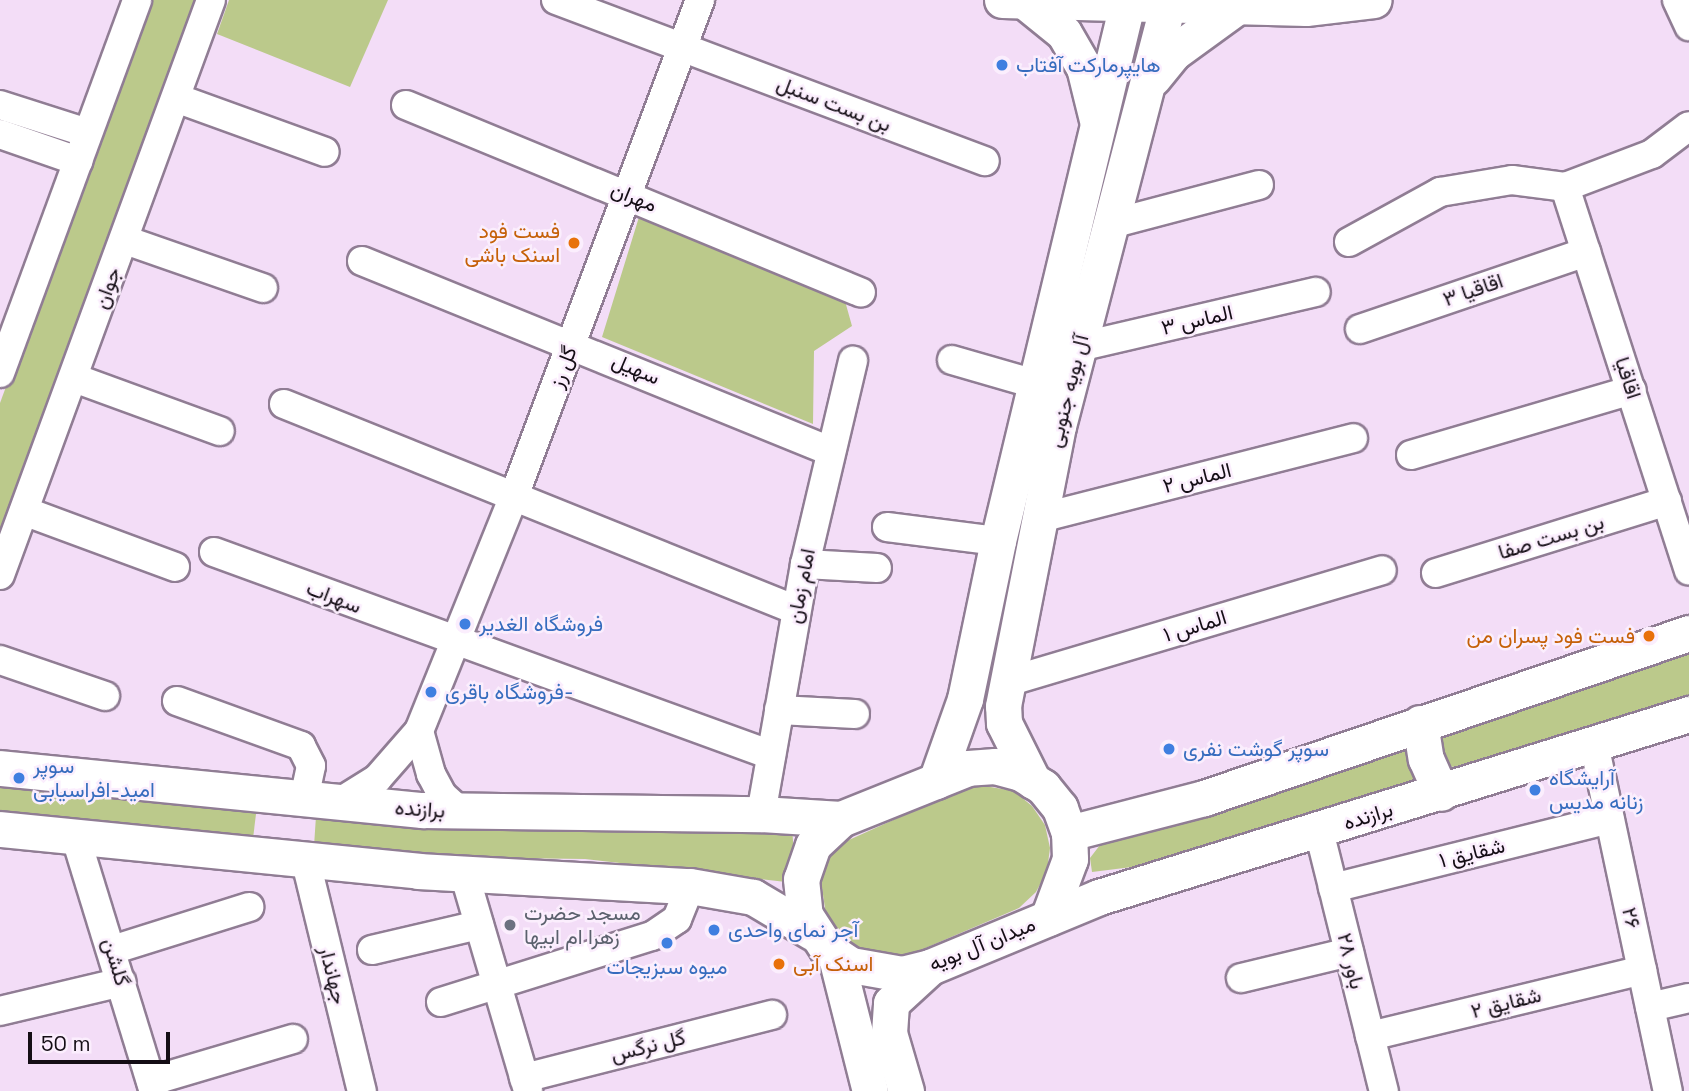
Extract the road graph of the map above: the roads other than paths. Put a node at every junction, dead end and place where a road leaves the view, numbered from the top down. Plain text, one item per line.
1 (137, 0) edge
2 (211, 0) edge
3 (556, 0) edge
4 (700, 0) edge
5 (1374, 0) edge
6 (1677, 0) edge
7 (1015, 2) edge
8 (1067, 2) edge
9 (1127, 3) edge
10 (1182, 4) edge
11 (1234, 8) junction
12 (1689, 26) edge
13 (682, 47) junction
14 (1148, 83) junction
15 (176, 98) junction
16 (0, 105) edge
17 (405, 105) dead end
18 (1099, 126) junction
19 (1689, 126) edge
20 (88, 133) junction
21 (0, 134) edge
22 (325, 152) dead end
23 (78, 161) junction
24 (985, 161) dead end
25 (1259, 185) dead end
26 (1565, 187) junction
27 (628, 194) junction
28 (1111, 224) junction
29 (125, 240) junction
30 (1349, 242) dead end
31 (1586, 252) junction
32 (362, 261) dead end
33 (263, 288) dead end
34 (1316, 292) dead end
35 (861, 293) dead end
36 (1360, 329) dead end
37 (572, 342) junction
38 (1079, 347) junction
39 (953, 360) dead end
40 (853, 361) dead end
41 (0, 373) edge
42 (74, 378) junction
43 (1035, 384) junction
44 (1632, 390) junction
45 (284, 404) dead end
46 (220, 431) dead end
47 (1353, 438) dead end
48 (830, 451) junction
49 (1411, 454) dead end
50 (514, 496) junction
51 (1667, 501) junction
52 (24, 511) junction
53 (1040, 518) junction
54 (887, 527) dead end
55 (998, 541) junction
56 (214, 552) dead end
57 (805, 564) junction
58 (175, 568) dead end
59 (877, 568) dead end
60 (1382, 570) dead end
61 (1689, 570) edge
62 (1436, 573) dead end
63 (0, 575) edge
64 (796, 610) junction
65 (1689, 633) edge
66 (455, 643) junction
67 (0, 660) edge
68 (1007, 682) junction
69 (105, 696) dead end
70 (177, 701) dead end
71 (779, 710) junction
72 (855, 714) dead end
73 (1689, 714) edge
74 (1420, 723) junction
75 (419, 731) junction
76 (1594, 744) junction
77 (771, 755) junction
78 (0, 768) edge
79 (1033, 780) junction
80 (936, 781) junction
81 (1441, 793) junction
82 (260, 797) junction
83 (319, 801) junction
84 (461, 811) junction
85 (761, 814) junction
86 (841, 819) junction
87 (1610, 819) junction
88 (0, 829) edge
89 (1319, 831) junction
90 (1069, 833) junction
91 (75, 835) junction
92 (252, 853) junction
93 (305, 858) junction
94 (464, 873) junction
95 (690, 886) junction
96 (1333, 888) junction
97 (249, 907) dead end
98 (1048, 918) junction
99 (479, 925) junction
100 (812, 932) junction
101 (112, 950) junction
102 (372, 950) dead end
103 (1349, 952) junction
104 (836, 957) junction
105 (930, 967) junction
106 (1642, 970) junction
107 (1241, 978) dead end
108 (122, 982) junction
109 (496, 984) junction
110 (1689, 998) edge
111 (441, 1002) dead end
112 (1650, 1007) junction
113 (0, 1012) edge
114 (772, 1014) dead end
115 (1370, 1036) junction
116 (293, 1039) dead end
117 (526, 1085) edge
118 (153, 1086) edge
119 (362, 1091) edge
120 (870, 1091) edge
121 (906, 1091) edge
122 (1384, 1091) edge
123 (1668, 1091) edge

1 - 20 street
2 - 15 street, جوان
3 - 13 street, بن بست سنبل
4 - 13 street, گل رز
5 - 11 main road
6 - 12 street
7 - 8 main road
7 - 18 main road
8 - 9 main road
9 - 10 main road
9 - 18 main road, آل بویه جنوبی
10 - 11 main road
10 - 14 main road, آل بویه جنوبی
11 - 14 main road
13 - 24 street, بن بست سنبل
13 - 27 street, گل رز
14 - 28 main road, آل بویه جنوبی
15 - 22 street
15 - 29 street, جوان
16 - 20 street
17 - 27 street, مهران
18 - 43 main road, آل بویه جنوبی
19 - 26 street
20 - 23 street
21 - 23 street
23 - 41 street
25 - 28 street
26 - 30 street
26 - 31 street, اقاقیا
27 - 35 street, مهران
27 - 37 street, گل رز
28 - 38 main road, آل بویه جنوبی
29 - 33 street
29 - 42 street, جوان
31 - 36 street, اقاقیا ۳
31 - 44 street, اقاقیا
32 - 37 street, سهیل
34 - 38 street, الماس ۳
37 - 48 street, سهیل
37 - 50 street, گل رز
38 - 53 main road, آل بویه جنوبی
39 - 43 street
40 - 48 street, امام زمان
42 - 46 street
42 - 52 street, جوان
43 - 55 main road, آل بویه جنوبی
44 - 49 street
44 - 51 street, اقاقیا
45 - 50 street
47 - 53 street, الماس ۲
48 - 57 street, امام زمان
50 - 64 street
50 - 66 street, گل رز
51 - 61 street, اقاقیا
51 - 62 street, بن بست صفا
52 - 58 street
52 - 63 street, جوان
53 - 68 main road, آل بویه جنوبی
54 - 55 street
55 - 80 main road, آل بویه جنوبی
56 - 66 street, سهراب
57 - 59 street
57 - 64 street, امام زمان
60 - 68 street, الماس ۱
64 - 71 street, امام زمان
65 - 74 main road
66 - 75 street, گل رز
66 - 77 street, سهراب
67 - 69 street
68 - 79 main road, آل بویه جنوبی
70 - 83 street
71 - 72 street
71 - 77 street, امام زمان
73 - 76 main road, برازنده
74 - 81 main road
74 - 90 main road
75 - 83 street, گل رز
75 - 84 street
76 - 81 main road, برازنده
76 - 87 street, ۲۶
77 - 85 street, امام زمان
78 - 82 main road, برازنده
79 - 80 main road, میدان آل بویه
79 - 90 main road, میدان آل بویه
80 - 86 main road, میدان آل بویه
81 - 89 main road, برازنده
82 - 83 main road, برازنده
82 - 92 main road
83 - 84 main road, برازنده
83 - 93 main road
84 - 85 main road, برازنده
85 - 86 main road, برازنده
86 - 100 main road, میدان آل بویه
87 - 96 street, شقایق ۱
87 - 106 street, ۲۶
88 - 91 main road
89 - 96 street, باور ۲۸
89 - 98 main road, برازنده
90 - 98 main road, میدان آل بویه
91 - 92 main road
91 - 101 street, گلشن
92 - 93 main road
93 - 94 main road
93 - 119 street, جهاندار
94 - 95 main road
94 - 99 street
95 - 100 main road
95 - 109 street
96 - 103 street, باور ۲۸
97 - 101 street
98 - 105 main road, میدان آل بویه
99 - 102 street
99 - 109 street
100 - 104 main road, میدان آل بویه
101 - 108 street, گلشن
103 - 107 street
103 - 115 street, باور ۲۸
104 - 105 main road, میدان آل بویه
104 - 120 main road
105 - 121 main road
106 - 112 street, ۲۶
106 - 115 street, شقایق ۲
108 - 113 street
108 - 118 street, گلشن
109 - 111 street
109 - 117 street
110 - 112 street
112 - 123 street, ۲۶
114 - 117 street, گل نرگس
115 - 122 street, باور ۲۸
116 - 118 street

